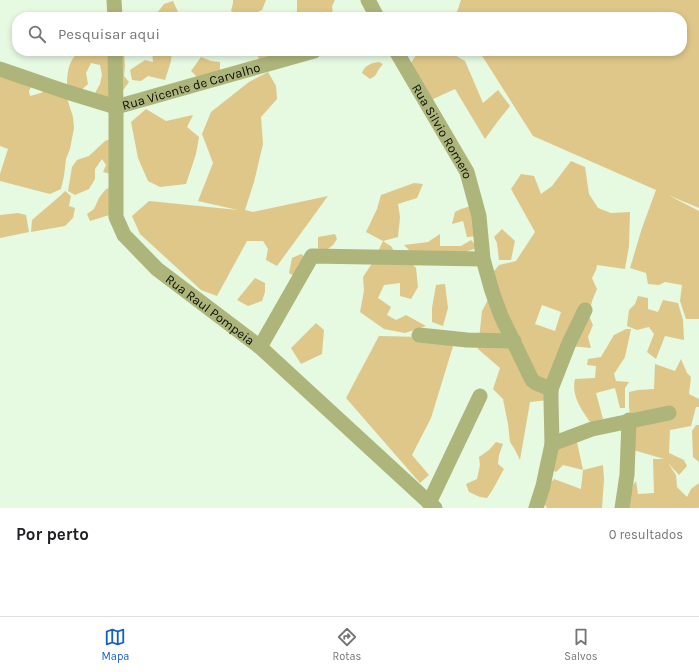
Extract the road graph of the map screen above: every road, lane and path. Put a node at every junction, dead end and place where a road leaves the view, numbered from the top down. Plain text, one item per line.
1 (114, 0) edge
2 (368, 0) edge
3 (114, 12) edge
4 (374, 12) edge
5 (115, 56) edge
6 (297, 56) edge
7 (399, 56) edge
8 (0, 69) edge
9 (116, 108) junction
10 (483, 259) junction
11 (585, 310) dead end
12 (419, 335) dead end
13 (514, 341) junction
14 (260, 347) junction
15 (552, 389) junction
16 (480, 396) dead end
17 (669, 413) dead end
18 (629, 420) junction
19 (552, 444) junction
20 (432, 506) edge
21 (536, 508) edge
22 (622, 508) edge

1 - 3 street
2 - 4 street
5 - 9 street, Rua Raul Pompeia
6 - 9 street, Rua Vicente de Carvalho
7 - 10 street, Rua Silvio Romero
8 - 9 street, Rua Vicente de Carvalho
9 - 14 street, Rua Raul Pompeia
10 - 13 street, Rua Silvio Romero
10 - 14 street
11 - 15 street
12 - 13 street
13 - 15 street, Rua Silvio Romero
14 - 20 street, Rua Raul Pompeia
15 - 19 street
16 - 20 street
17 - 18 street
18 - 19 street
18 - 22 street
19 - 21 street

